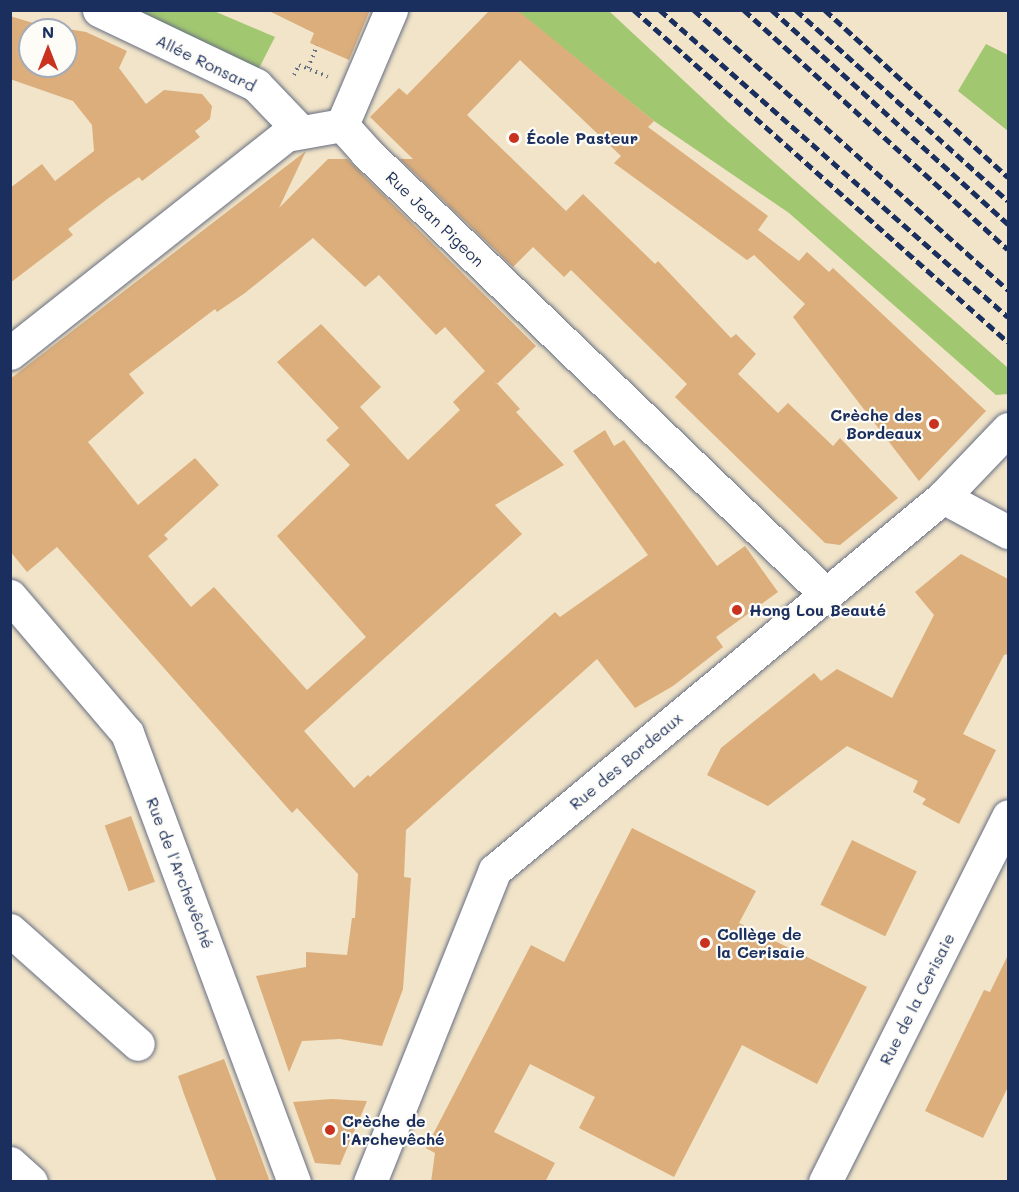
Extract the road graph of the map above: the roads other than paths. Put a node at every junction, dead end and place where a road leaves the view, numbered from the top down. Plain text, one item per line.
1 (99, 10) edge
2 (391, 10) edge
3 (342, 125) junction
4 (301, 132) junction
5 (10, 354) edge
6 (1008, 429) edge
7 (944, 497) junction
8 (1008, 532) edge
9 (826, 594) junction
10 (10, 596) edge
11 (1008, 816) edge
12 (10, 930) edge
13 (138, 1044) dead end
14 (10, 1163) edge
15 (31, 1182) edge
16 (294, 1182) edge
17 (370, 1182) edge
18 (825, 1182) edge

1 - 4 street, Allée Ronsard
2 - 3 street
3 - 4 street
3 - 9 street, Rue Jean Pigeon
4 - 5 street
6 - 7 street, Rue des Bordeaux
7 - 8 street
7 - 9 street, Rue des Bordeaux
9 - 17 street, Rue des Bordeaux
10 - 16 street, Rue de l'Archevêché
11 - 18 street, Rue de la Cerisaie
12 - 13 street
14 - 15 street

